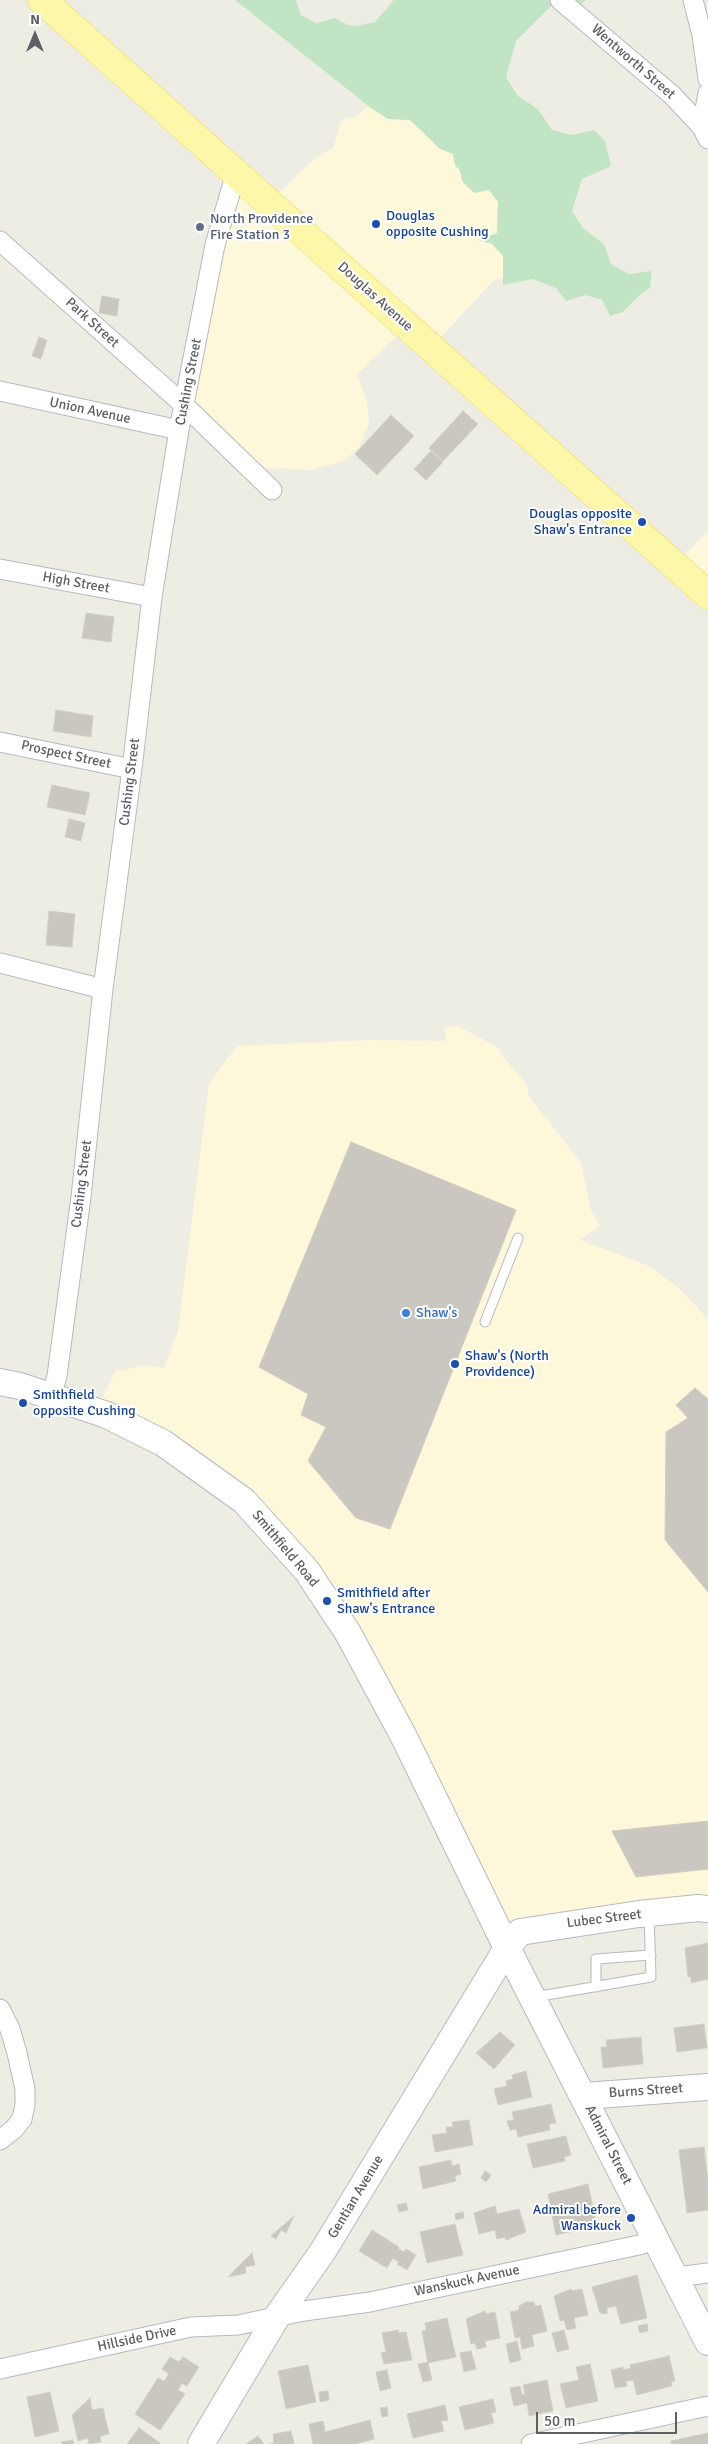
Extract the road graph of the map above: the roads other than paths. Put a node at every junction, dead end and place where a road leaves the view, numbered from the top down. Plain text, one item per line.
1 (42, 0) edge
2 (560, 0) edge
3 (693, 0) edge
4 (708, 79) edge
5 (708, 93) edge
6 (705, 133) edge
7 (236, 173) junction
8 (0, 241) edge
9 (0, 392) edge
10 (184, 405) junction
11 (179, 430) junction
12 (272, 490) dead end
13 (0, 569) edge
14 (708, 595) edge
15 (152, 597) junction
16 (0, 742) edge
17 (132, 769) junction
18 (0, 963) edge
19 (103, 989) junction
20 (518, 1238) dead end
21 (485, 1322) dead end
22 (0, 1382) edge
23 (51, 1396) junction
24 (708, 1909) edge
25 (649, 1914) junction
26 (507, 1948) junction
27 (650, 1955) junction
28 (596, 1987) junction
29 (533, 1998) junction
30 (0, 2009) edge
31 (708, 2087) edge
32 (584, 2096) junction
33 (0, 2140) edge
34 (657, 2238) junction
35 (708, 2273) edge
36 (677, 2277) junction
37 (276, 2318) junction
38 (708, 2342) edge
39 (0, 2369) edge
40 (708, 2406) edge
41 (201, 2444) edge
42 (531, 2444) edge

1 - 7 main road, Douglas Avenue
2 - 6 street, Wentworth Street
3 - 4 street
5 - 6 street
7 - 10 street, Cushing Street
7 - 14 main road, Douglas Avenue
8 - 10 street, Park Street
9 - 11 street, Union Avenue
10 - 11 street, Cushing Street
10 - 12 street, Park Street
11 - 15 street, Cushing Street
13 - 15 street, High Street
15 - 17 street, Cushing Street
16 - 17 street, Prospect Street
17 - 19 street, Cushing Street
18 - 19 street
19 - 23 street, Cushing Street
20 - 21 lane
22 - 23 main road, Smithfield Road
23 - 26 main road, Smithfield Road
24 - 25 main road, Lubec Street
25 - 26 main road, Lubec Street
25 - 27 lane
26 - 29 main road, Admiral Street
26 - 37 main road, Gentian Avenue
27 - 28 lane
27 - 28 lane
28 - 29 lane
29 - 32 main road, Admiral Street
30 - 33 street
31 - 32 main road, Burns Street
32 - 34 main road, Admiral Street
34 - 36 main road, Admiral Street
34 - 37 street, Wanskuck Avenue
35 - 36 street
36 - 38 main road, Admiral Street
37 - 39 street, Hillside Drive
37 - 41 main road, Gentian Avenue
40 - 42 street

